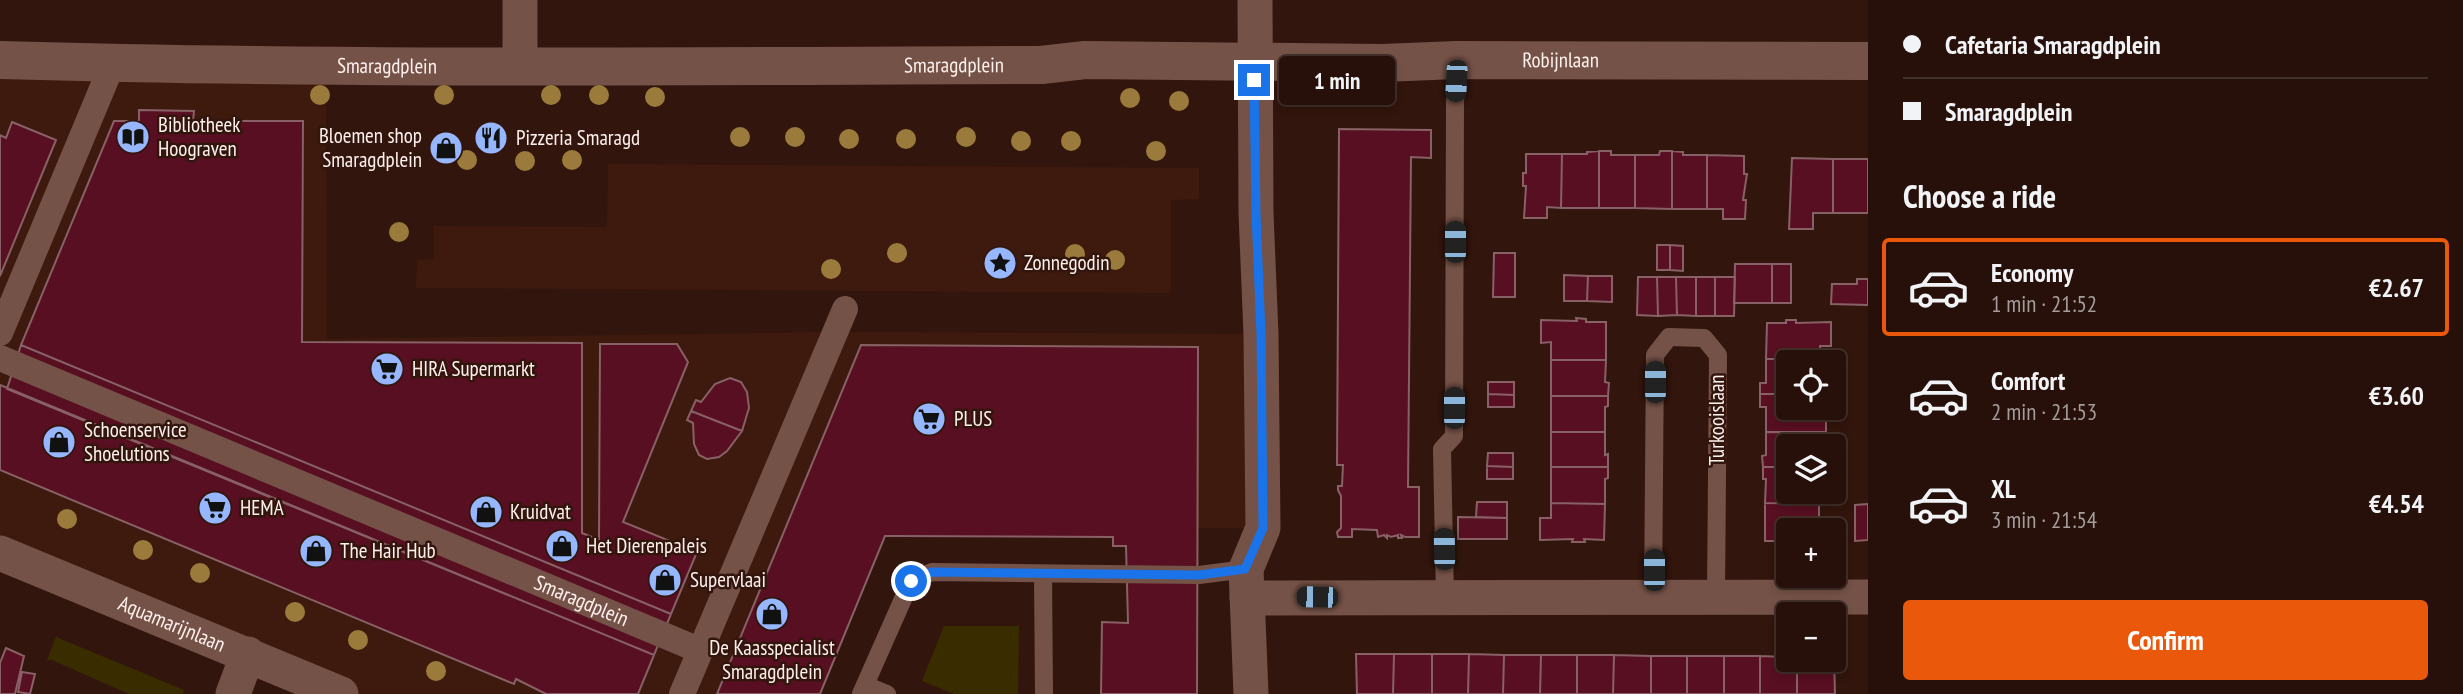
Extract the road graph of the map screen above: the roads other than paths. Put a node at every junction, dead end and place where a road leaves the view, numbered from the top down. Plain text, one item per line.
1 (520, 0) edge
2 (1255, 0) edge
3 (0, 60) edge
4 (1457, 60) junction
5 (1868, 61) edge
6 (1253, 62) junction
7 (112, 65) junction
8 (520, 66) junction
9 (845, 309) dead end
10 (0, 333) edge
11 (0, 358) edge
12 (0, 553) edge
13 (1044, 573) junction
14 (1247, 584) junction
15 (1653, 597) junction
16 (1868, 597) edge
17 (1445, 598) junction
18 (1716, 598) junction
19 (699, 650) junction
20 (248, 654) junction
21 (863, 689) edge
22 (233, 694) edge
23 (341, 694) edge
24 (682, 694) edge
25 (887, 694) edge
26 (1044, 694) edge
27 (1251, 694) edge

1 - 8 street
2 - 6 street
3 - 7 street, Smaragdplein
4 - 5 street, Robijnlaan
4 - 6 street, Robijnlaan
4 - 17 lane
6 - 8 street, Smaragdplein
6 - 14 street
7 - 8 street, Smaragdplein
7 - 10 street
9 - 19 street
11 - 19 street, Smaragdplein
12 - 20 street, Aquamarijnlaan
13 - 14 lane
13 - 21 lane
13 - 26 lane
14 - 17 street
14 - 27 street
15 - 17 street
15 - 18 street
15 - 18 lane, Turkooislaan
16 - 18 street
19 - 24 street
20 - 22 street
20 - 23 street, Aquamarijnlaan
21 - 25 lane

